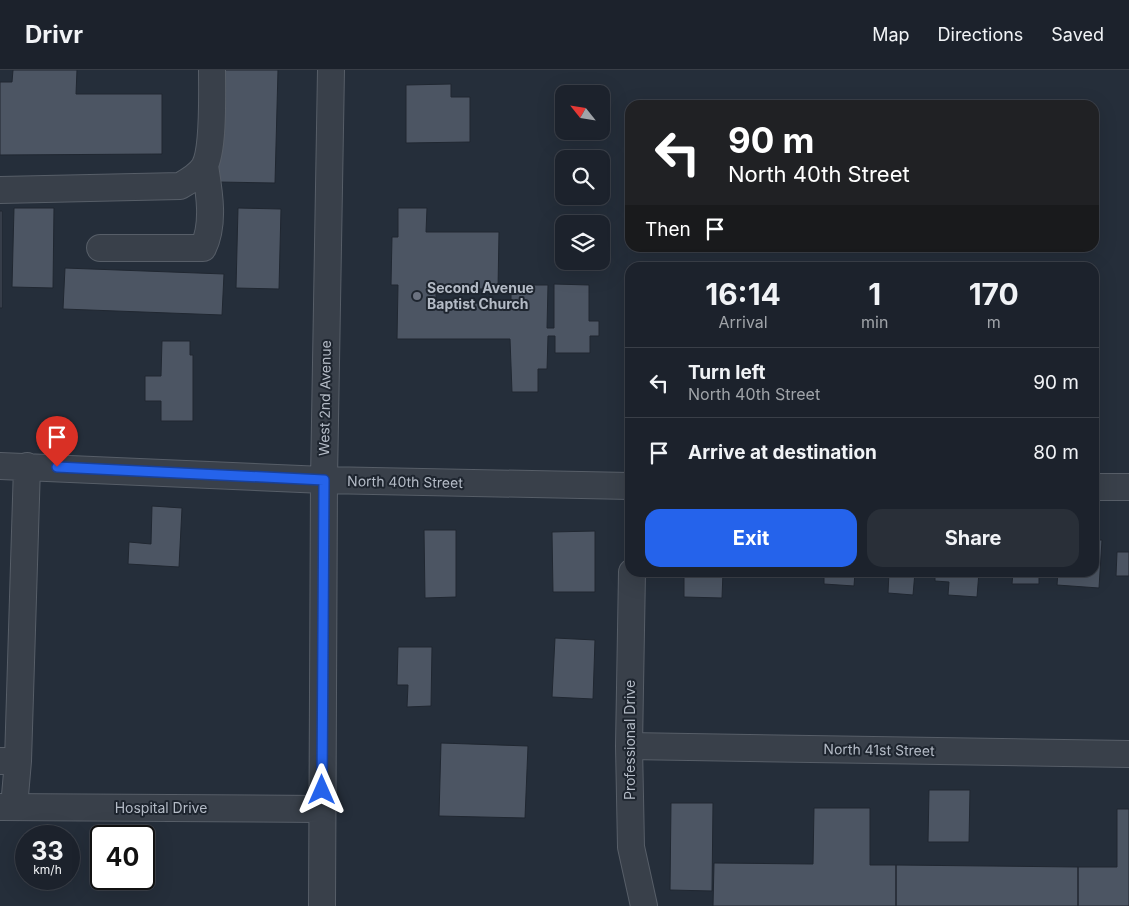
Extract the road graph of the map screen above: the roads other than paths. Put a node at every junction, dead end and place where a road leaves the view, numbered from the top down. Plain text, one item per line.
1 (212, 70) edge
2 (330, 70) edge
3 (205, 166) junction
4 (0, 190) edge
5 (100, 248) dead end
6 (0, 466) edge
7 (27, 466) junction
8 (324, 480) junction
9 (625, 486) edge
10 (1099, 487) edge
11 (1129, 488) edge
12 (632, 577) edge
13 (10, 698) edge
14 (629, 746) junction
15 (1129, 754) edge
16 (9, 761) edge
17 (7, 807) edge
18 (322, 809) junction
19 (322, 906) edge
20 (644, 906) edge

1 - 3 street
2 - 8 street, West 2nd Avenue
3 - 4 street
3 - 5 street
6 - 7 street, North 40th Street
7 - 8 street, North 40th Street
7 - 13 street
8 - 9 street, North 40th Street
8 - 18 street, West 2nd Avenue
10 - 11 street
12 - 14 street, Professional Drive
13 - 16 street
14 - 15 street, North 41st Street
14 - 20 street, Professional Drive
16 - 17 street
17 - 18 street, Hospital Drive
18 - 19 street, West 2nd Avenue

